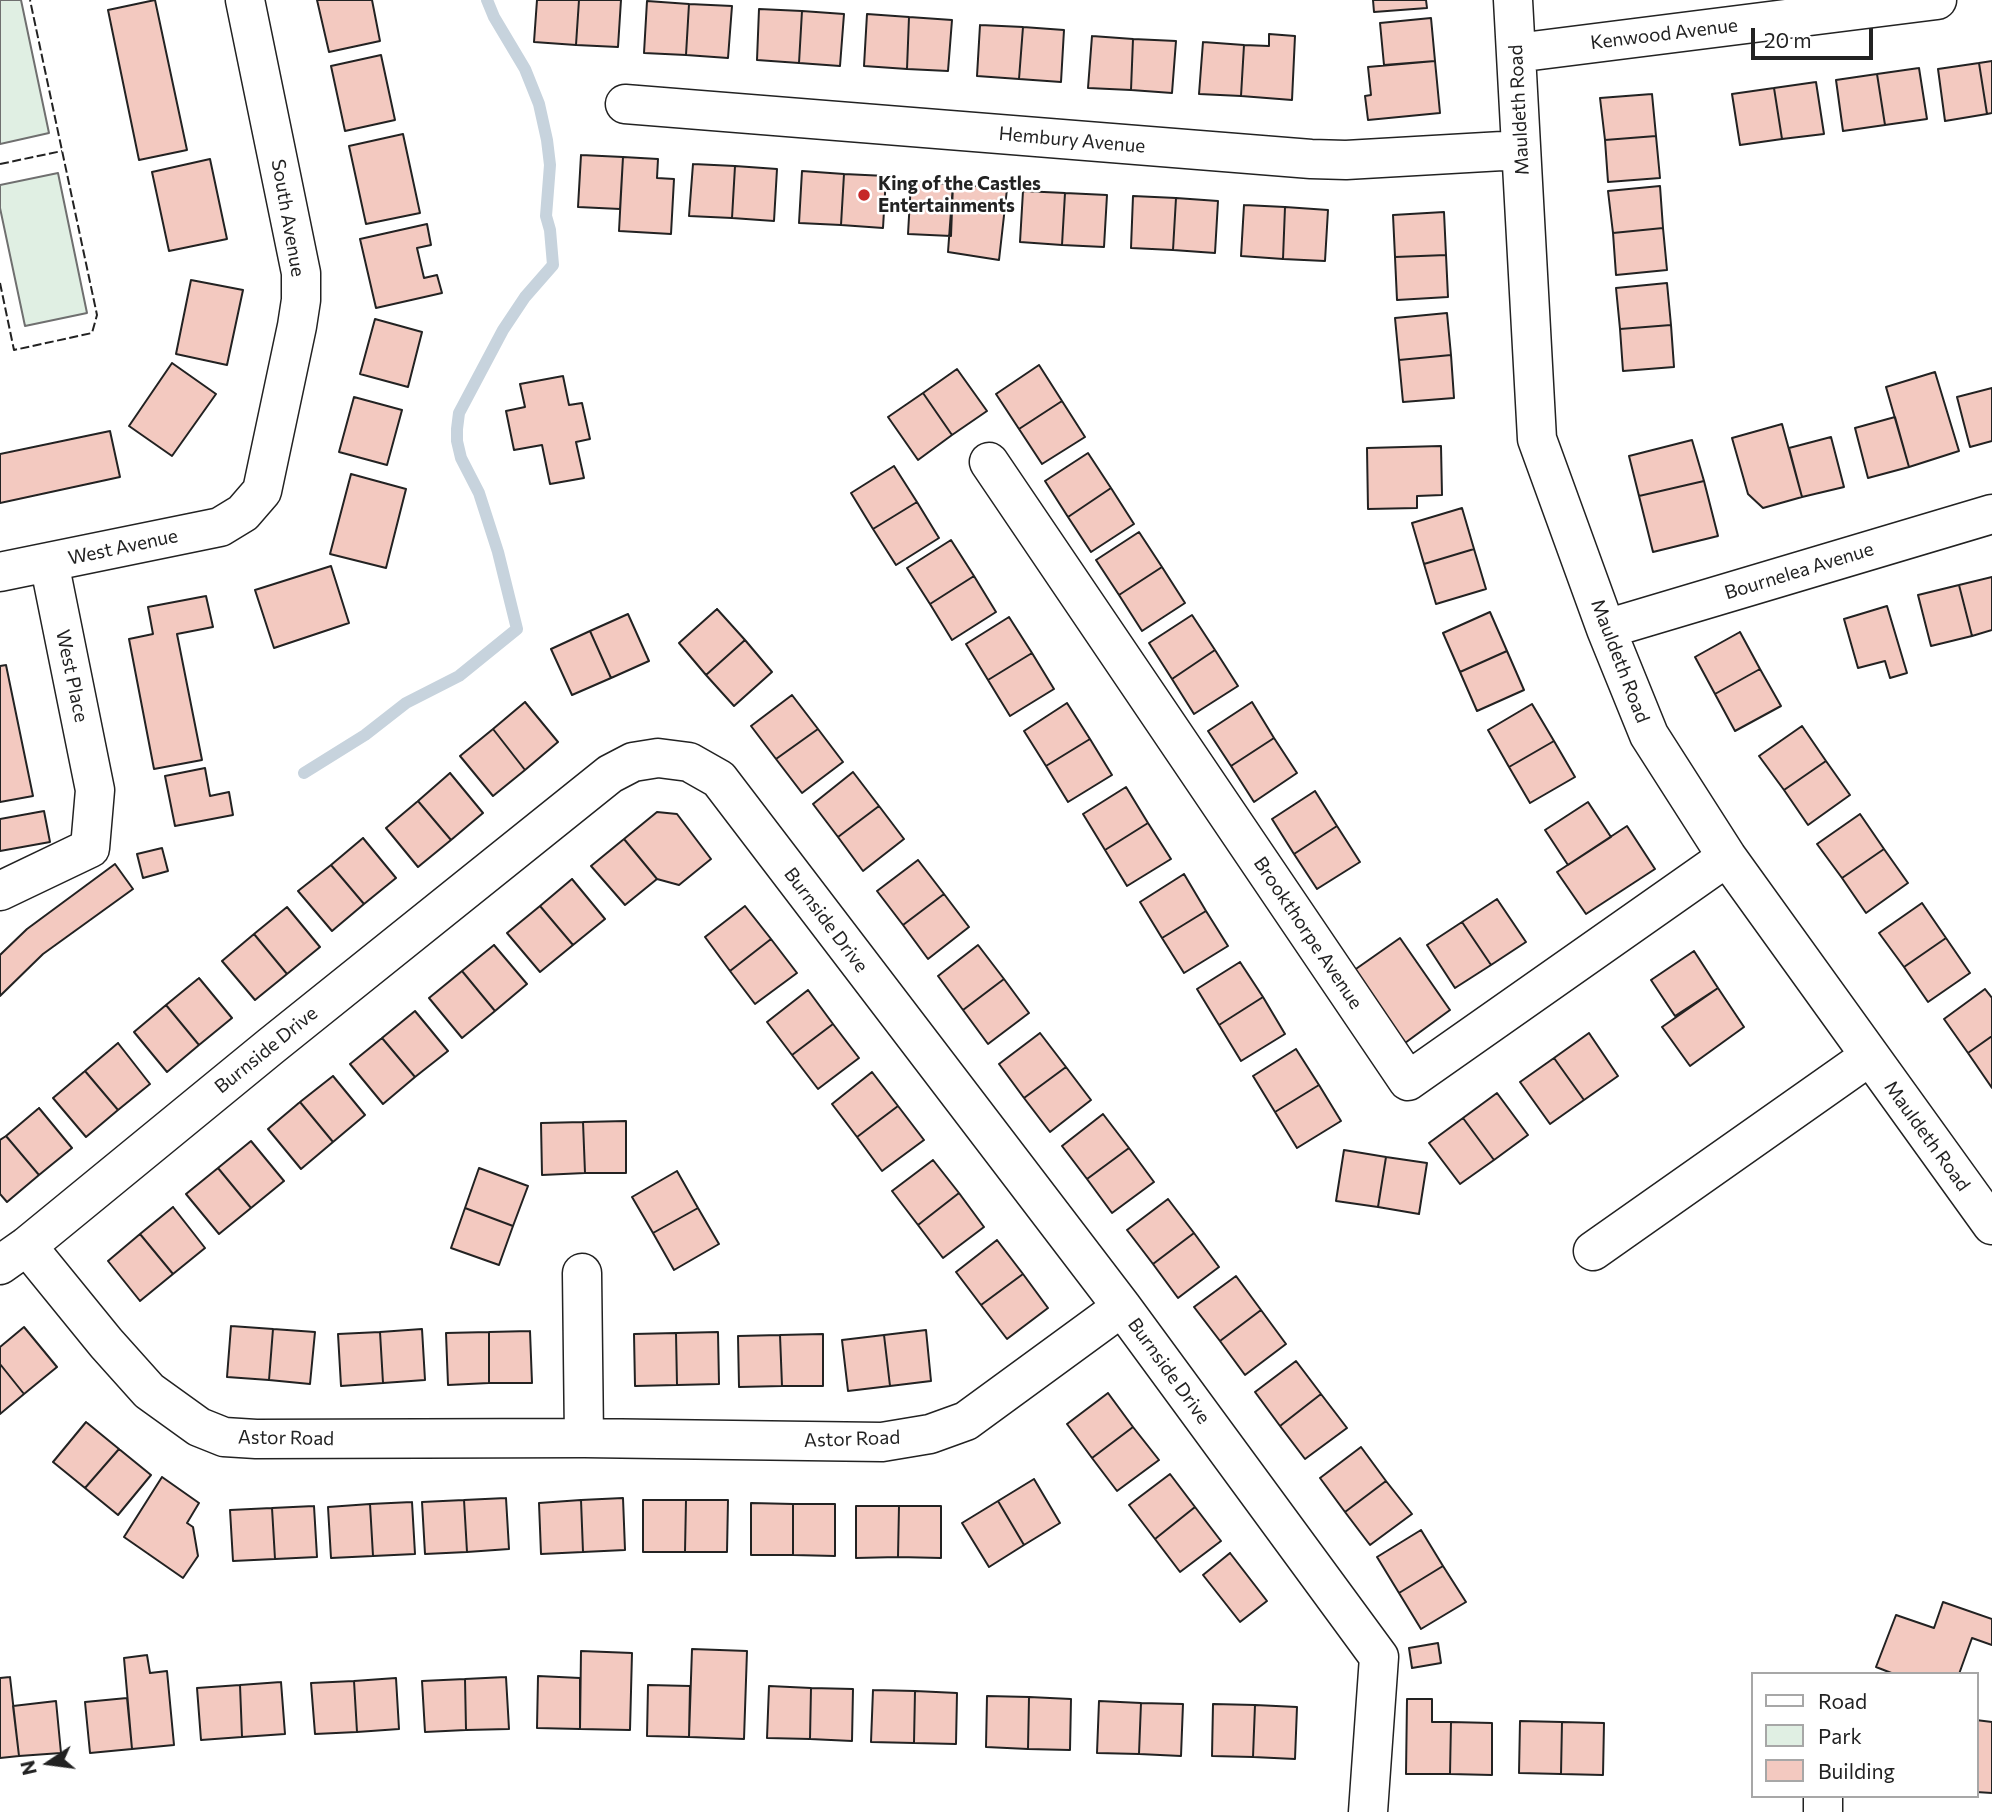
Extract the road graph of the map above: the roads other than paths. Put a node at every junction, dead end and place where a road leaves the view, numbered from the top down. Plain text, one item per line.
1 (245, 0) edge
2 (1513, 0) edge
3 (1937, 0) edge
4 (1516, 53) junction
5 (625, 104) dead end
6 (1520, 150) junction
7 (989, 462) dead end
8 (243, 513) joint
9 (1992, 514) edge
10 (49, 562) junction
11 (0, 572) edge
12 (1606, 629) junction
13 (1727, 857) junction
14 (0, 891) edge
15 (1870, 1056) junction
16 (1992, 1225) edge
17 (1593, 1251) dead end
18 (14, 1255) edge
19 (582, 1273) dead end
20 (1122, 1307) junction
21 (584, 1438) junction
22 (1368, 1812) edge

1 - 8 street, South Avenue
2 - 4 street, Mauldeth Road
3 - 4 street, Kenwood Avenue
4 - 6 street, Mauldeth Road
5 - 6 street, Hembury Avenue
6 - 12 street, Mauldeth Road
7 - 13 street, Brookthorpe Avenue
8 - 10 street, West Avenue
9 - 12 street, Bournelea Avenue
10 - 11 street, West Avenue
10 - 14 street, West Place
12 - 13 street, Mauldeth Road
13 - 15 street, Mauldeth Road
15 - 16 street, Mauldeth Road
15 - 17 street
18 - 20 street, Burnside Drive
18 - 21 street, Astor Road
19 - 21 street
20 - 21 street, Astor Road
20 - 22 street, Burnside Drive

